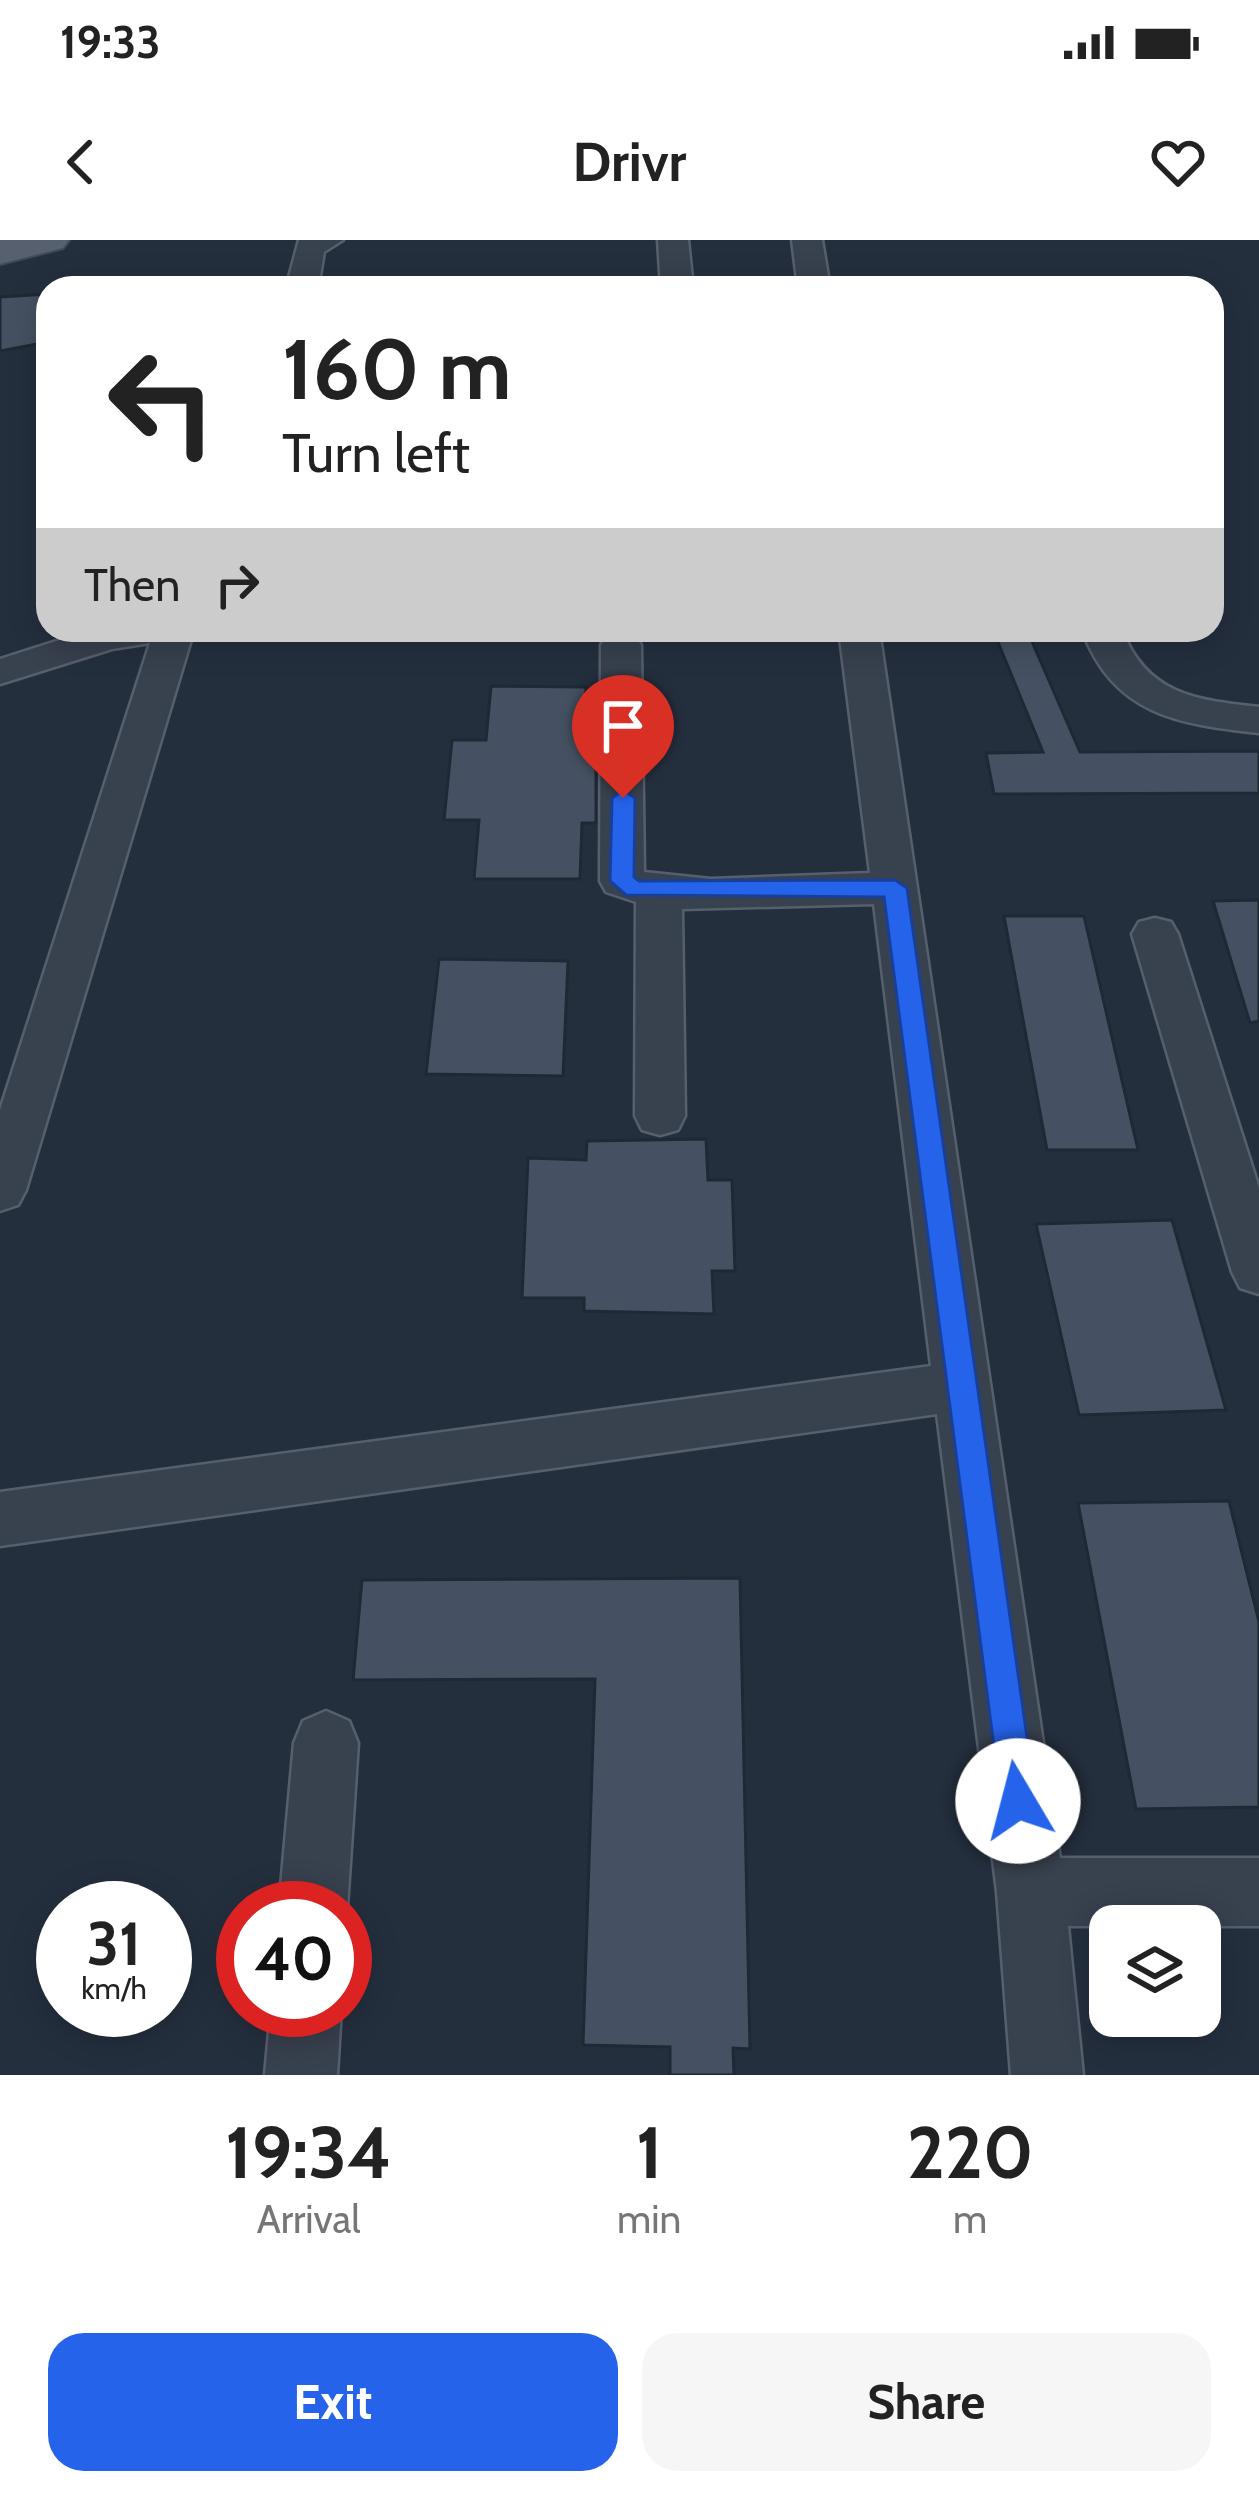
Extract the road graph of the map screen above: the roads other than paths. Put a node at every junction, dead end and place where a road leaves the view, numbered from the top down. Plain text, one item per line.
1 (49, 240) edge
2 (328, 240) edge
3 (673, 240) edge
4 (807, 240) edge
5 (0, 252) edge
6 (304, 276) edge
7 (676, 276) edge
8 (812, 276) edge
9 (36, 638) edge
10 (94, 642) edge
11 (170, 642) edge
12 (861, 642) edge
13 (1108, 642) edge
14 (621, 645) dead end
15 (0, 648) edge
16 (0, 672) edge
17 (1259, 720) edge
18 (895, 888) junction
19 (659, 892) junction
20 (1154, 934) dead end
21 (660, 1116) dead end
22 (0, 1190) edge
23 (1259, 1272) edge
24 (961, 1387) junction
25 (0, 1519) edge
26 (326, 1743) dead end
27 (316, 1881) edge
28 (1031, 1892) junction
29 (1259, 1892) edge
30 (304, 2037) edge
31 (301, 2075) edge
32 (1047, 2075) edge

1 - 5 main road
2 - 6 street
3 - 7 street
4 - 8 street
9 - 15 street
10 - 16 street
11 - 22 street
12 - 18 street
13 - 17 street
14 - 19 street
18 - 19 street
18 - 24 street
19 - 21 street
20 - 23 street
24 - 25 street
24 - 28 street
26 - 27 street
28 - 29 street
28 - 32 street
30 - 31 street

